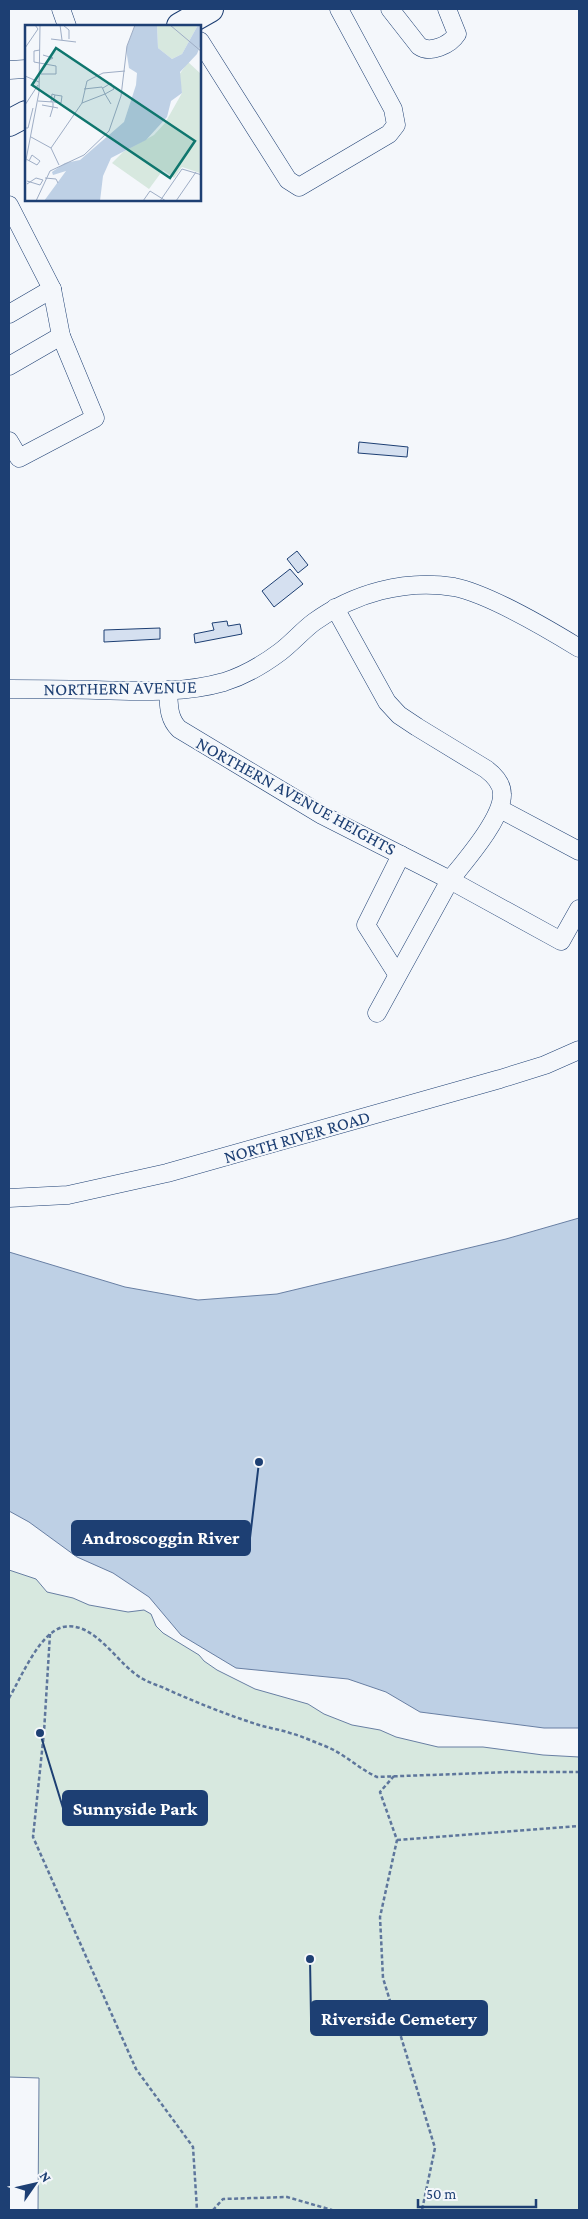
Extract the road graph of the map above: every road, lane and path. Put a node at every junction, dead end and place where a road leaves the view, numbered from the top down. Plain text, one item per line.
1 (61, 9) edge
2 (210, 9) edge
3 (339, 9) edge
4 (390, 9) edge
5 (447, 9) edge
6 (68, 25) edge
7 (194, 25) edge
8 (201, 46) edge
9 (25, 69) edge
10 (9, 70) edge
11 (25, 115) edge
12 (9, 123) edge
13 (9, 205) edge
14 (52, 289) junction
15 (9, 314) edge
16 (61, 336) junction
17 (9, 366) edge
18 (9, 441) edge
19 (335, 608) junction
20 (579, 648) edge
21 (9, 689) edge
22 (168, 690) junction
23 (500, 809) junction
24 (579, 851) edge
25 (401, 855) junction
26 (450, 880) junction
27 (579, 909) edge
28 (396, 974) junction
29 (377, 1013) dead end
30 (579, 1050) edge
31 (9, 1198) edge
32 (50, 1634) junction
33 (9, 1698) edge
34 (579, 1772) edge
35 (393, 1777) junction
36 (579, 1826) edge
37 (397, 1840) junction
38 (197, 2210) edge
39 (213, 2210) edge
40 (332, 2210) edge
41 (422, 2210) edge

1 - 6 street
2 - 7 highway
3 - 8 street
4 - 5 street
9 - 10 street
11 - 12 highway
13 - 14 street
14 - 15 street
14 - 16 street
16 - 17 street
16 - 18 street
19 - 20 street, NORTHERN AVENUE
19 - 22 street, NORTHERN AVENUE
19 - 23 street
21 - 22 street, NORTHERN AVENUE
22 - 25 street, NORTHERN AVENUE HEIGHTS
23 - 24 street
23 - 26 street
25 - 26 street, NORTHERN AVENUE HEIGHTS
25 - 28 street
26 - 27 street, NORTHERN AVENUE HEIGHTS
26 - 28 street
28 - 29 street
30 - 31 street, NORTH RIVER ROAD
32 - 33 path
32 - 35 path
32 - 38 path
34 - 35 path
35 - 37 path
36 - 37 path
37 - 41 path
39 - 40 path

